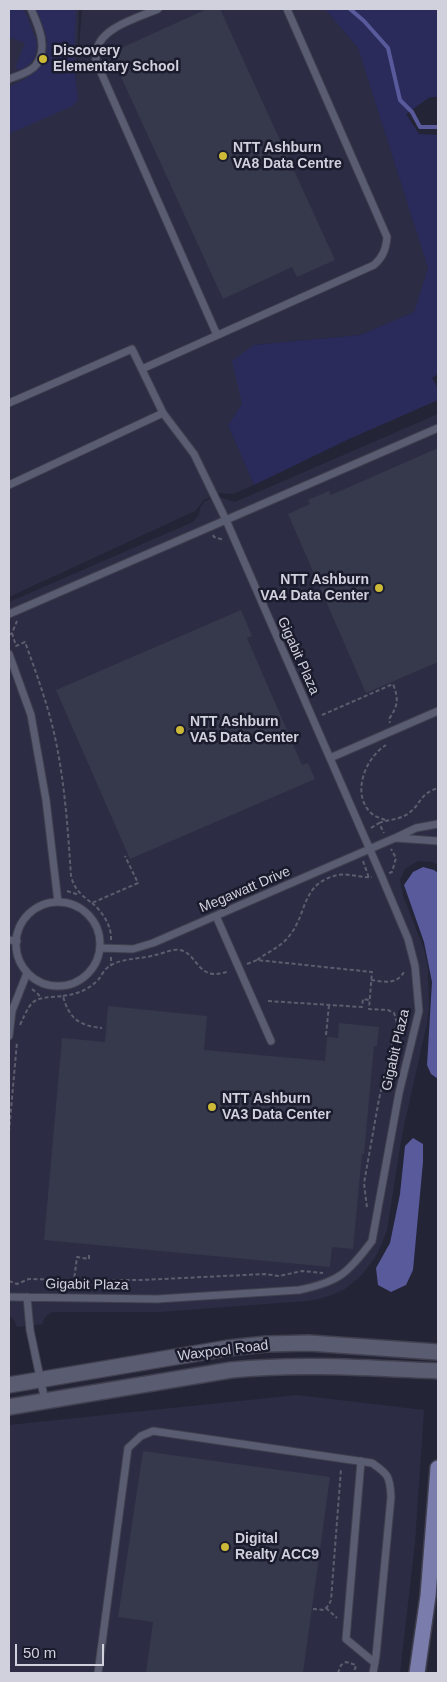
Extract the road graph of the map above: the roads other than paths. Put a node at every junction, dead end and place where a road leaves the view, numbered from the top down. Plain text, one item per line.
1 (30, 9) edge
2 (158, 9) edge
3 (287, 9) edge
4 (9, 79) edge
5 (217, 335) junction
6 (142, 369) junction
7 (9, 404) edge
8 (163, 413) junction
9 (438, 428) edge
10 (9, 485) edge
11 (226, 520) junction
12 (9, 614) edge
13 (9, 654) edge
14 (438, 711) edge
15 (330, 758) junction
16 (438, 818) edge
17 (438, 824) edge
18 (416, 828) junction
19 (395, 838) junction
20 (438, 841) edge
21 (370, 849) junction
22 (58, 902) junction
23 (216, 916) junction
24 (13, 941) edge
25 (100, 948) junction
26 (27, 973) junction
27 (9, 1036) edge
28 (271, 1041) dead end
29 (9, 1297) edge
30 (27, 1297) junction
31 (438, 1352) edge
32 (438, 1371) edge
33 (41, 1379) junction
34 (9, 1385) edge
35 (45, 1401) junction
36 (9, 1407) edge
37 (361, 1461) junction
38 (438, 1468) edge
39 (374, 1663) junction
40 (98, 1673) edge
41 (373, 1673) edge
42 (417, 1673) edge

1 - 4 lane
2 - 5 lane
3 - 5 lane
5 - 6 lane
6 - 7 lane, Gigabit Plaza
6 - 8 lane, Gigabit Plaza
8 - 10 lane
8 - 11 lane, Gigabit Plaza
9 - 11 lane
11 - 12 lane
11 - 15 lane, Gigabit Plaza
13 - 22 lane
14 - 15 lane
15 - 21 lane, Gigabit Plaza
16 - 18 lane
17 - 18 lane
18 - 19 lane, Megawatt Drive
19 - 20 lane
19 - 21 lane, Megawatt Drive
21 - 23 lane, Megawatt Drive
21 - 30 lane, Gigabit Plaza
22 - 24 lane
22 - 25 lane
23 - 25 lane, Megawatt Drive
23 - 28 lane
24 - 26 lane
25 - 26 lane
26 - 27 lane
29 - 30 lane, Gigabit Plaza
30 - 33 lane
31 - 33 main road, Waxpool Road
32 - 35 main road, Waxpool Road
33 - 34 main road, Waxpool Road
33 - 35 lane
35 - 36 main road, Waxpool Road
37 - 39 lane
37 - 39 lane
37 - 40 lane
38 - 42 main road
39 - 41 lane

